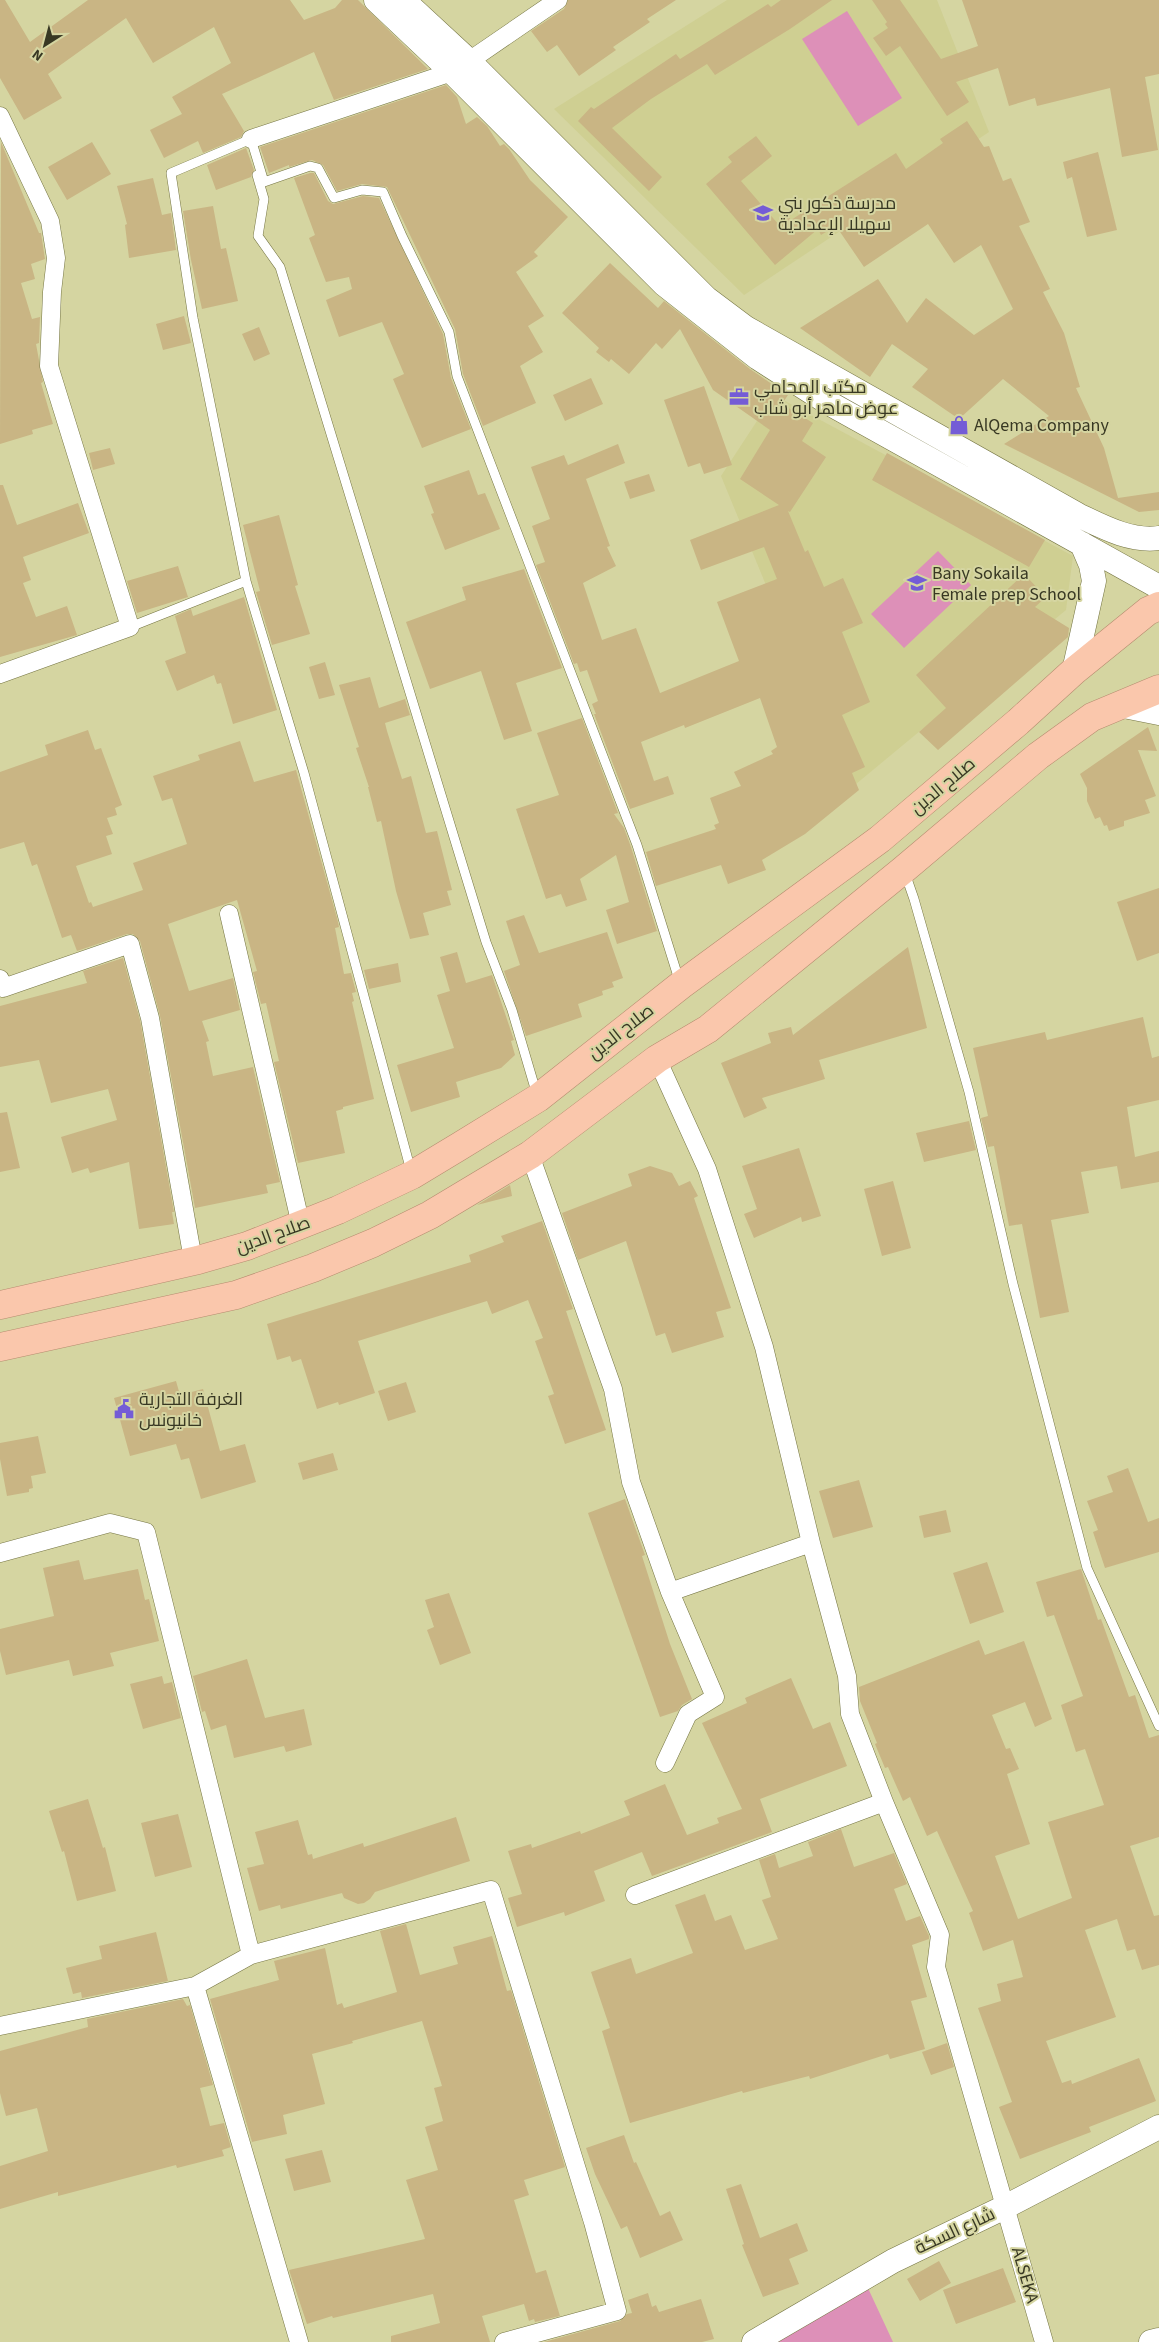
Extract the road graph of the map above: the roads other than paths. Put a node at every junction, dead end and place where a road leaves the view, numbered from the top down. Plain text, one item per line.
1 (376, 0) edge
2 (403, 0) edge
3 (558, 0) edge
4 (460, 67) junction
5 (0, 116) edge
6 (249, 140) junction
7 (1159, 538) edge
8 (1082, 544) junction
9 (246, 582) junction
10 (1159, 587) edge
11 (1159, 606) edge
12 (130, 627) junction
13 (1074, 671) junction
14 (0, 674) edge
15 (1159, 689) edge
16 (1119, 705) junction
17 (1159, 714) edge
18 (904, 870) junction
19 (230, 914) dead end
20 (0, 979) edge
21 (681, 985) junction
22 (657, 1059) junction
23 (538, 1098) junction
24 (530, 1155) junction
25 (412, 1174) junction
26 (300, 1221) dead end
27 (192, 1254) dead end
28 (0, 1305) edge
29 (0, 1347) edge
30 (811, 1543) junction
31 (0, 1552) edge
32 (670, 1592) junction
33 (1159, 1726) edge
34 (665, 1763) dead end
35 (884, 1802) junction
36 (634, 1895) dead end
37 (251, 1955) junction
38 (195, 1986) junction
39 (0, 2026) edge
40 (1159, 2126) edge
41 (1006, 2207) junction
42 (1159, 2340) edge
43 (299, 2342) edge
44 (504, 2342) edge
45 (754, 2342) edge
46 (1044, 2342) edge
47 (1151, 2342) edge

1 - 4 main road
2 - 4 main road
3 - 4 street
4 - 6 street
4 - 7 main road
4 - 8 main road
5 - 12 street
6 - 9 lane
6 - 21 lane
6 - 23 lane
8 - 10 main road
8 - 13 main road
9 - 12 lane
9 - 25 lane
11 - 13 highway, صلاح الدين
12 - 14 street
13 - 21 highway, صلاح الدين
15 - 16 highway
16 - 17 main road
16 - 18 highway
18 - 22 highway
18 - 33 lane
19 - 26 street
20 - 27 street
21 - 23 highway, صلاح الدين
22 - 24 highway
22 - 30 street, ALSEKA
23 - 25 highway, صلاح الدين
24 - 29 highway
24 - 32 street
25 - 28 highway, صلاح الدين
30 - 32 street
30 - 35 street, ALSEKA
31 - 37 street
32 - 34 street
35 - 36 street
35 - 41 street, ALSEKA
37 - 38 street
37 - 44 street
38 - 39 street
38 - 43 street
40 - 41 main road, شارع السكة
41 - 45 main road, شارع السكة
41 - 46 street, ALSEKA
42 - 47 main road

